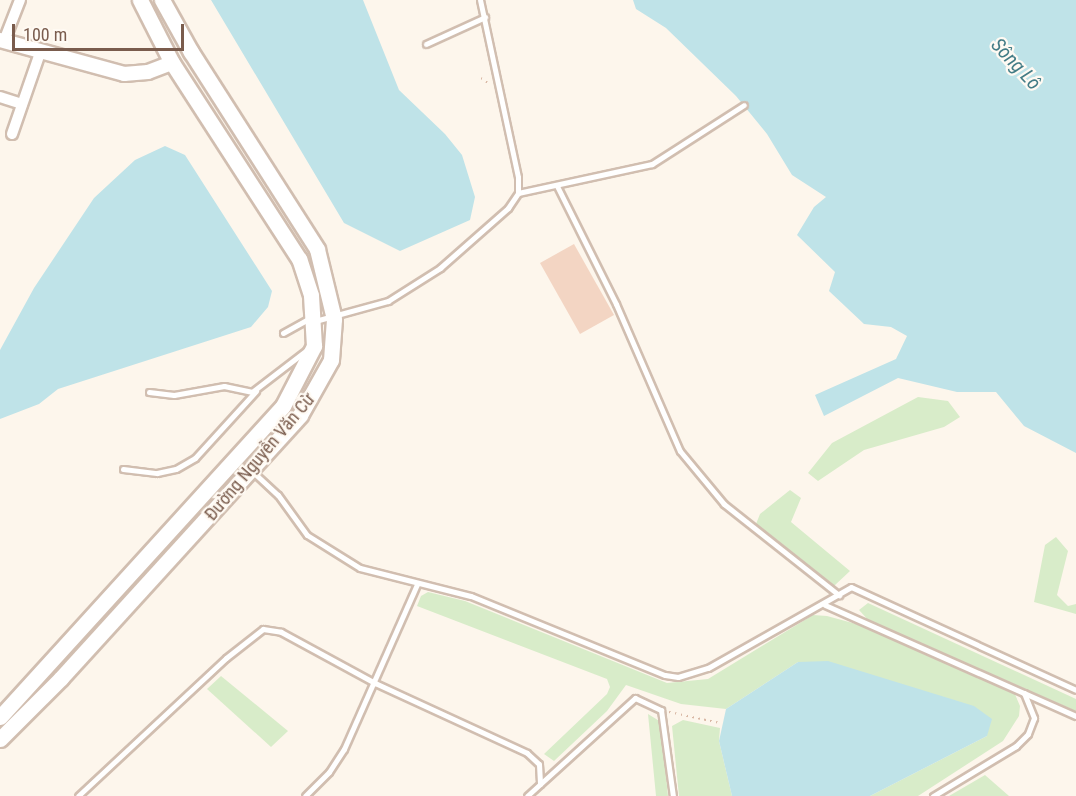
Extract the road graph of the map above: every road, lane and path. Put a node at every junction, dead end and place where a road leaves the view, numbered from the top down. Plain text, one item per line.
1 (20, 0) edge
2 (140, 0) edge
3 (162, 0) edge
4 (480, 0) edge
5 (485, 17) junction
6 (2, 40) edge
7 (426, 44) dead end
8 (40, 53) junction
9 (172, 63) junction
10 (0, 97) edge
11 (22, 104) junction
12 (744, 105) dead end
13 (12, 134) dead end
14 (556, 186) junction
15 (518, 193) junction
16 (314, 318) junction
17 (334, 318) junction
18 (283, 333) dead end
19 (314, 346) junction
20 (258, 389) junction
21 (149, 392) dead end
22 (123, 469) dead end
23 (251, 471) junction
24 (417, 584) junction
25 (839, 595) junction
26 (825, 605) junction
27 (375, 683) junction
28 (1076, 690) edge
29 (1024, 693) junction
30 (661, 710) junction
31 (1076, 716) edge
32 (0, 717) edge
33 (720, 723) dead end
34 (0, 739) edge
35 (540, 784) junction
36 (78, 796) edge
37 (305, 796) edge
38 (527, 796) edge
39 (673, 796) edge
40 (933, 796) edge

1 - 6 street
2 - 9 main road, Đường Nguyễn Văn Cừ
3 - 17 main road, Đường Nguyễn Văn Cừ
4 - 5 lane
5 - 7 lane
5 - 15 lane
6 - 8 street
8 - 9 street
8 - 11 street
9 - 16 main road, Đường Nguyễn Văn Cừ
10 - 11 street
11 - 13 street
12 - 14 lane
14 - 15 lane
14 - 25 lane
15 - 17 lane
16 - 17 lane
16 - 18 lane
16 - 19 main road, Đường Nguyễn Văn Cừ
17 - 23 main road, Đường Nguyễn Văn Cừ
19 - 20 lane
19 - 32 main road, Đường Nguyễn Văn Cừ
20 - 21 lane
20 - 22 lane
23 - 24 lane
23 - 34 main road, Đường Nguyễn Văn Cừ
24 - 26 lane
24 - 27 lane
25 - 26 lane
25 - 28 lane
26 - 29 lane
27 - 35 lane
27 - 36 lane
27 - 37 lane
29 - 31 lane
29 - 40 lane
30 - 33 path
30 - 35 lane
30 - 39 lane
35 - 38 lane

